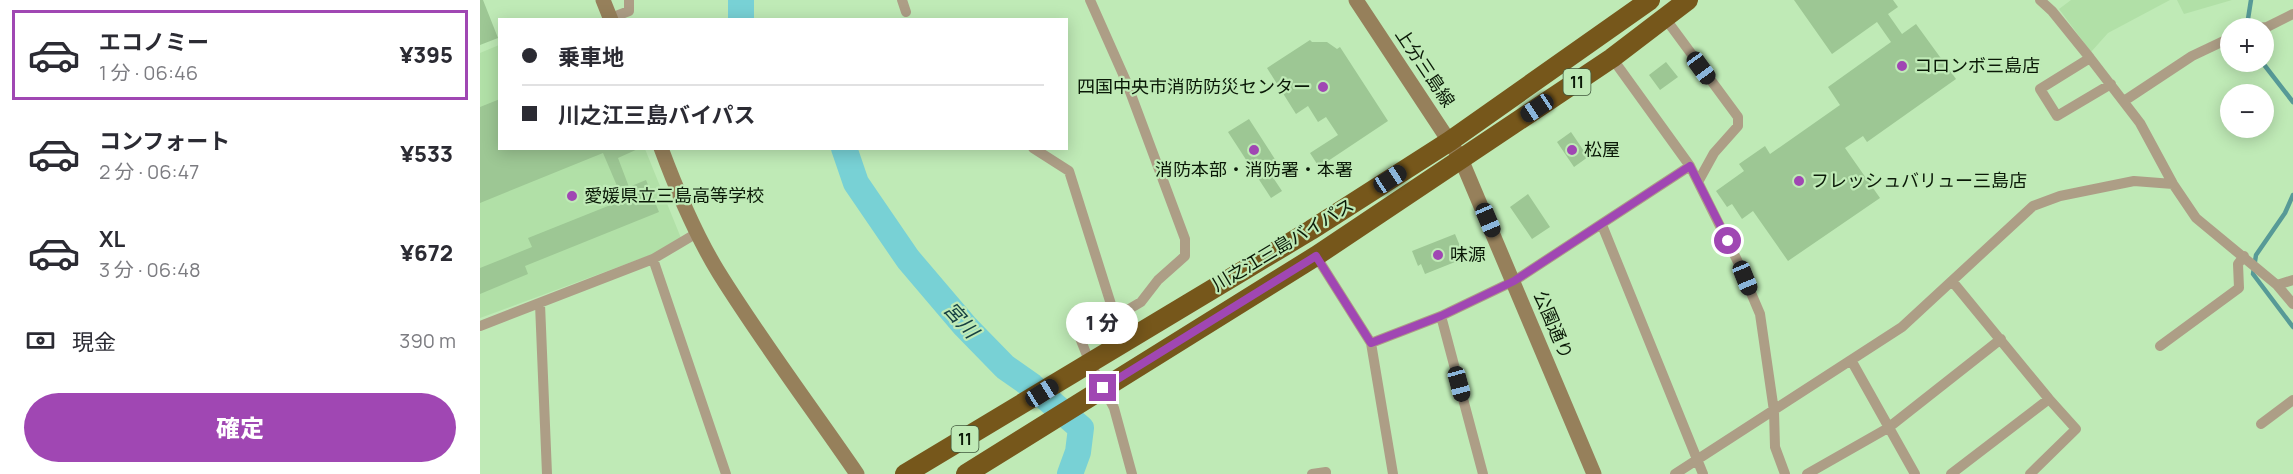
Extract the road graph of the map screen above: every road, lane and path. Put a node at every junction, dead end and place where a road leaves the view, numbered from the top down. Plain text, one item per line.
1 (603, 0) edge
2 (629, 0) edge
3 (902, 0) edge
4 (1090, 0) edge
5 (1356, 0) edge
6 (1688, 0) edge
7 (2040, 0) edge
8 (1648, 1) edge
9 (906, 12) dead end
10 (2293, 14) edge
11 (611, 18) edge
12 (613, 18) edge
13 (1665, 18) junction
14 (2274, 24) edge
15 (2220, 43) edge
16 (1612, 58) junction
17 (2090, 58) junction
18 (2111, 84) junction
19 (2124, 102) junction
20 (1450, 141) junction
21 (662, 150) edge
22 (1036, 150) edge
23 (1461, 159) junction
24 (1690, 166) junction
25 (1698, 182) junction
26 (2174, 184) junction
27 (1602, 225) junction
28 (697, 233) junction
29 (1316, 256) junction
30 (2244, 256) junction
31 (653, 259) junction
32 (2293, 280) edge
33 (1514, 281) junction
34 (1952, 281) junction
35 (2277, 285) junction
36 (540, 304) junction
37 (2293, 304) edge
38 (1441, 316) junction
39 (1115, 317) junction
40 (480, 326) edge
41 (2001, 339) junction
42 (1371, 343) junction
43 (2160, 346) dead end
44 (1851, 360) junction
45 (1090, 363) junction
46 (1103, 388) junction
47 (2049, 399) junction
48 (2293, 400) edge
49 (1774, 411) junction
50 (2261, 424) dead end
51 (1888, 428) junction
52 (1698, 459) junction
53 (547, 474) edge
54 (726, 474) edge
55 (857, 474) edge
56 (905, 474) edge
57 (966, 474) edge
58 (1132, 474) edge
59 (1312, 474) edge
60 (1326, 474) edge
61 (1393, 474) edge
62 (1483, 474) edge
63 (1594, 474) edge
64 (1674, 474) edge
65 (1704, 474) edge
66 (1785, 474) edge
67 (1807, 474) edge
68 (1915, 474) edge
69 (1951, 474) edge
70 (2030, 474) edge

1 - 11 street
2 - 12 street
3 - 9 street
4 - 39 street
5 - 20 street, 上分三島線
6 - 13 highway, 川之江三島バイパス / 11
7 - 17 street
8 - 20 highway, 川之江三島バイパス / 11
10 - 14 street
13 - 16 highway, 川之江三島バイパス / 11
13 - 25 street
15 - 19 street
16 - 23 highway, 川之江三島バイパス / 11
16 - 24 street
17 - 18 street
17 - 18 street
18 - 19 street
19 - 26 street
20 - 23 street, 上分三島線
20 - 45 highway, 川之江三島バイパス / 11
21 - 28 street
22 - 39 street
23 - 29 highway, 川之江三島バイパス / 11
23 - 33 street, 公園通り
24 - 25 street
24 - 27 street
25 - 49 street
26 - 30 street
26 - 34 street
27 - 33 street
27 - 52 street
28 - 31 street
28 - 55 street
29 - 42 street
29 - 46 highway, 川之江三島バイパス / 11
30 - 35 street
30 - 43 street
31 - 36 street
31 - 54 street
32 - 35 street
33 - 38 street
33 - 63 street, 公園通り
34 - 41 street
34 - 44 street
35 - 37 street
36 - 40 street
36 - 53 street
38 - 42 street
38 - 62 street
39 - 45 street
41 - 47 street
41 - 51 street
42 - 61 street
44 - 49 street
44 - 51 street
45 - 46 street
45 - 56 highway, 川之江三島バイパス / 11
46 - 57 highway, 川之江三島バイパス / 11
46 - 58 street
47 - 69 street
47 - 70 street
48 - 50 street
49 - 52 street
49 - 66 street
51 - 67 street
51 - 68 street
52 - 64 street
52 - 65 street
59 - 60 street

